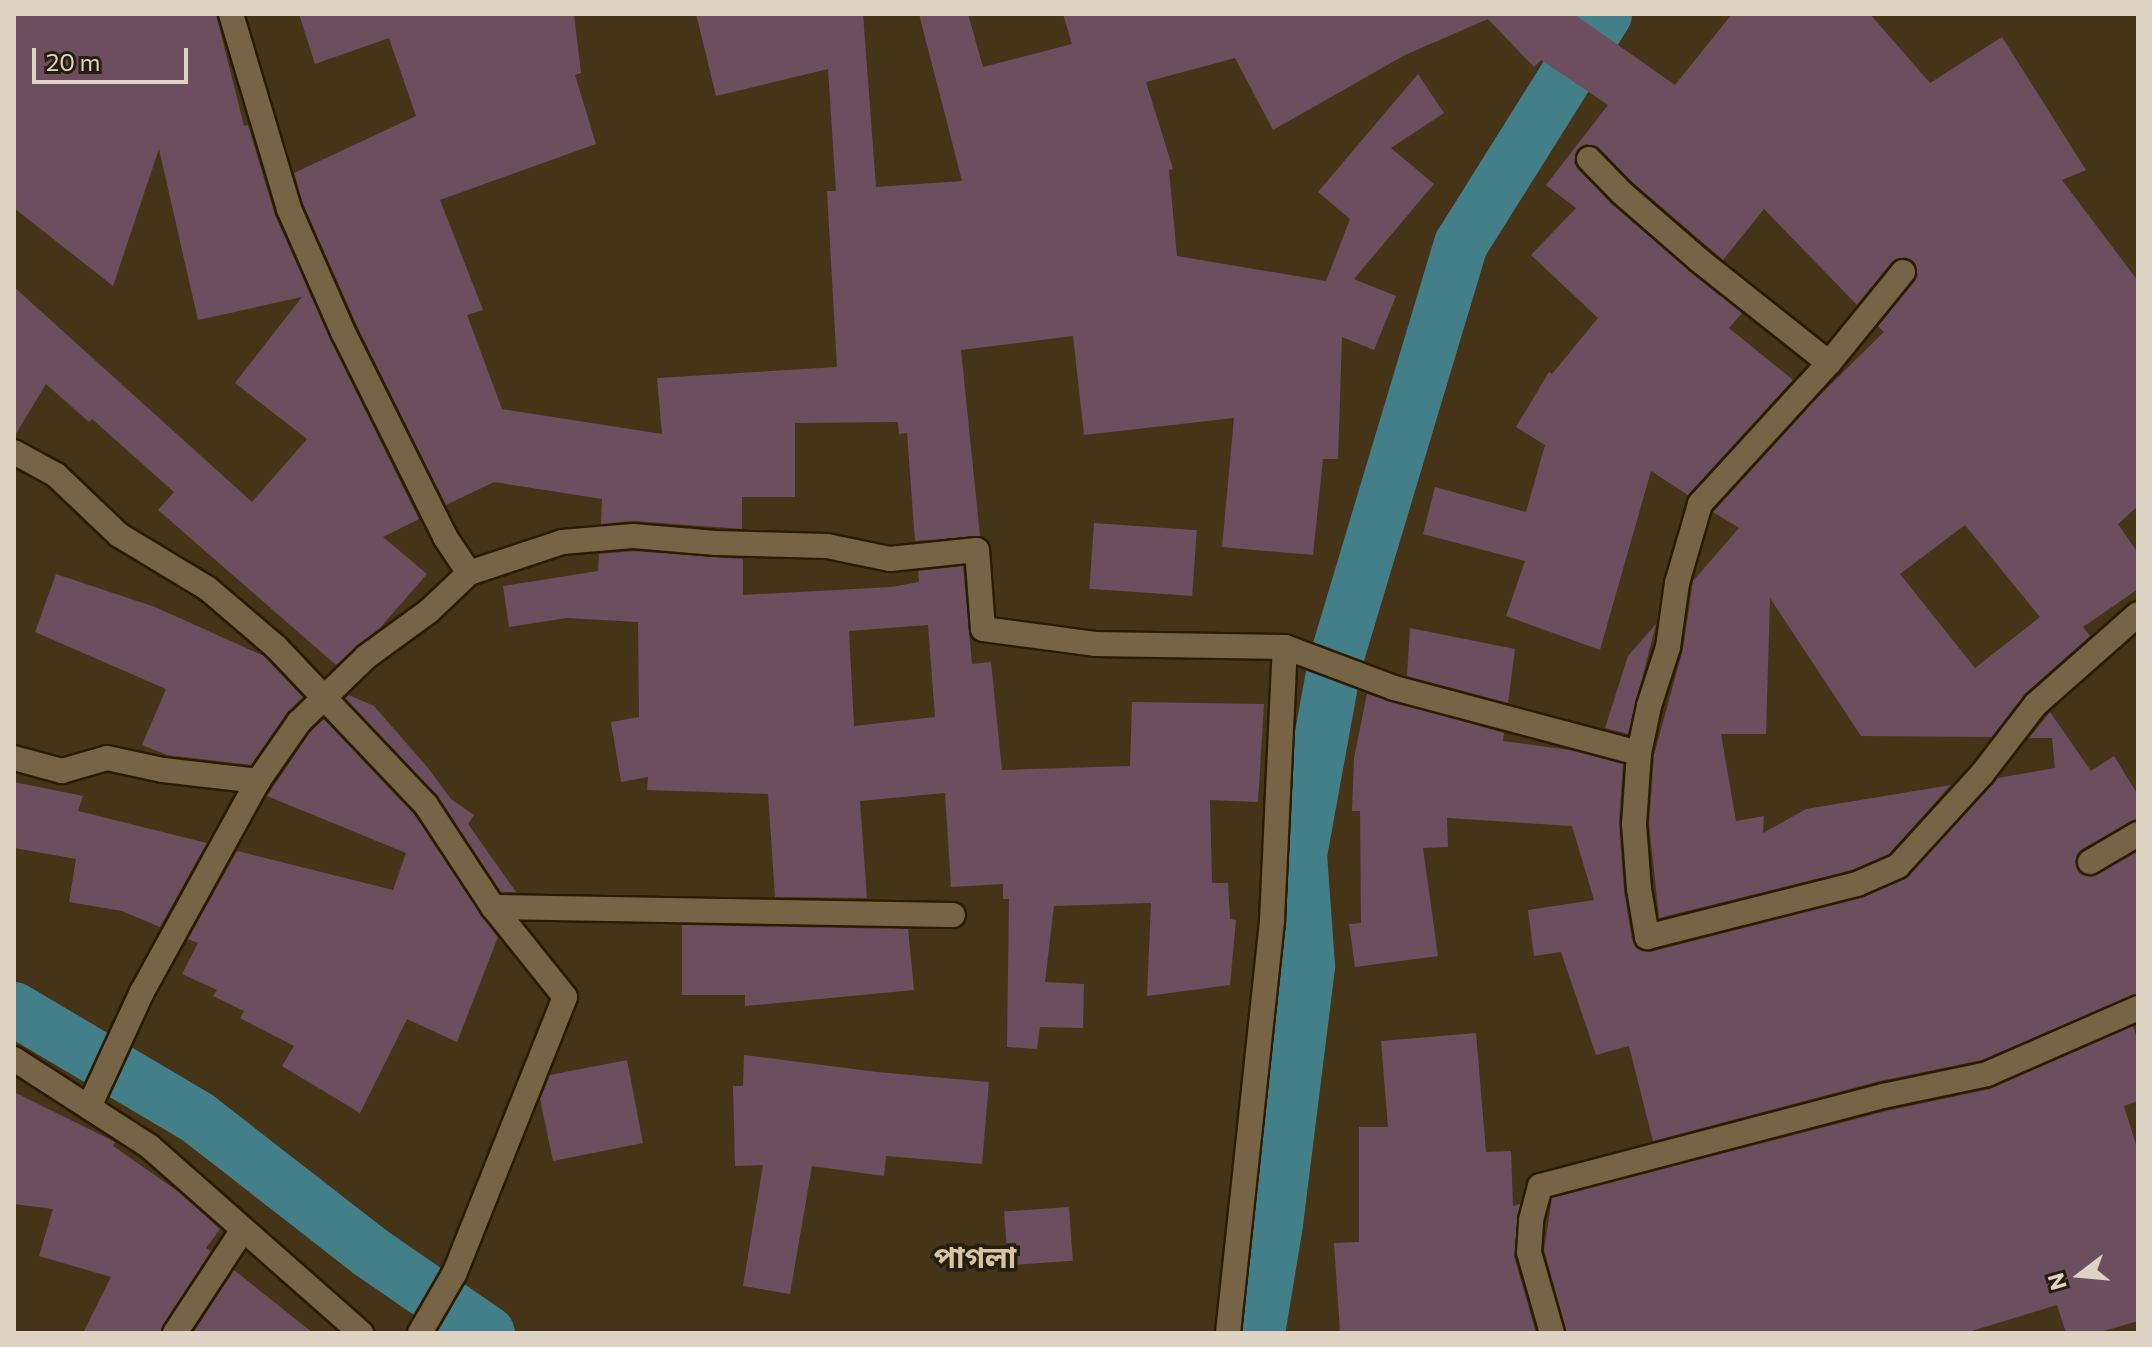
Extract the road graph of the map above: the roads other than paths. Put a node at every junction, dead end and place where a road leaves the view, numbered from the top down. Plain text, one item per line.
1 (231, 14) edge
2 (1589, 159) dead end
3 (1903, 272) dead end
4 (1829, 363) junction
5 (14, 452) edge
6 (469, 573) junction
7 (2138, 614) edge
8 (1285, 647) junction
9 (322, 697) junction
10 (1639, 753) junction
11 (14, 758) edge
12 (258, 781) junction
13 (2138, 834) edge
14 (2090, 862) dead end
15 (493, 907) junction
16 (953, 915) dead end
17 (2138, 1008) edge
18 (14, 1059) edge
19 (89, 1107) junction
20 (242, 1231) junction
21 (175, 1333) edge
22 (361, 1333) edge
23 (420, 1333) edge
24 (1228, 1333) edge
25 (1552, 1333) edge

1 - 6 street
2 - 4 street
3 - 4 street
4 - 10 street
5 - 9 street
6 - 8 street
6 - 9 street
7 - 10 street
8 - 10 street
8 - 24 street
9 - 12 street
9 - 15 street
11 - 12 street
12 - 19 street
13 - 14 street
15 - 16 street
15 - 23 street
17 - 25 street
18 - 19 street
19 - 20 street
20 - 21 street
20 - 22 street

